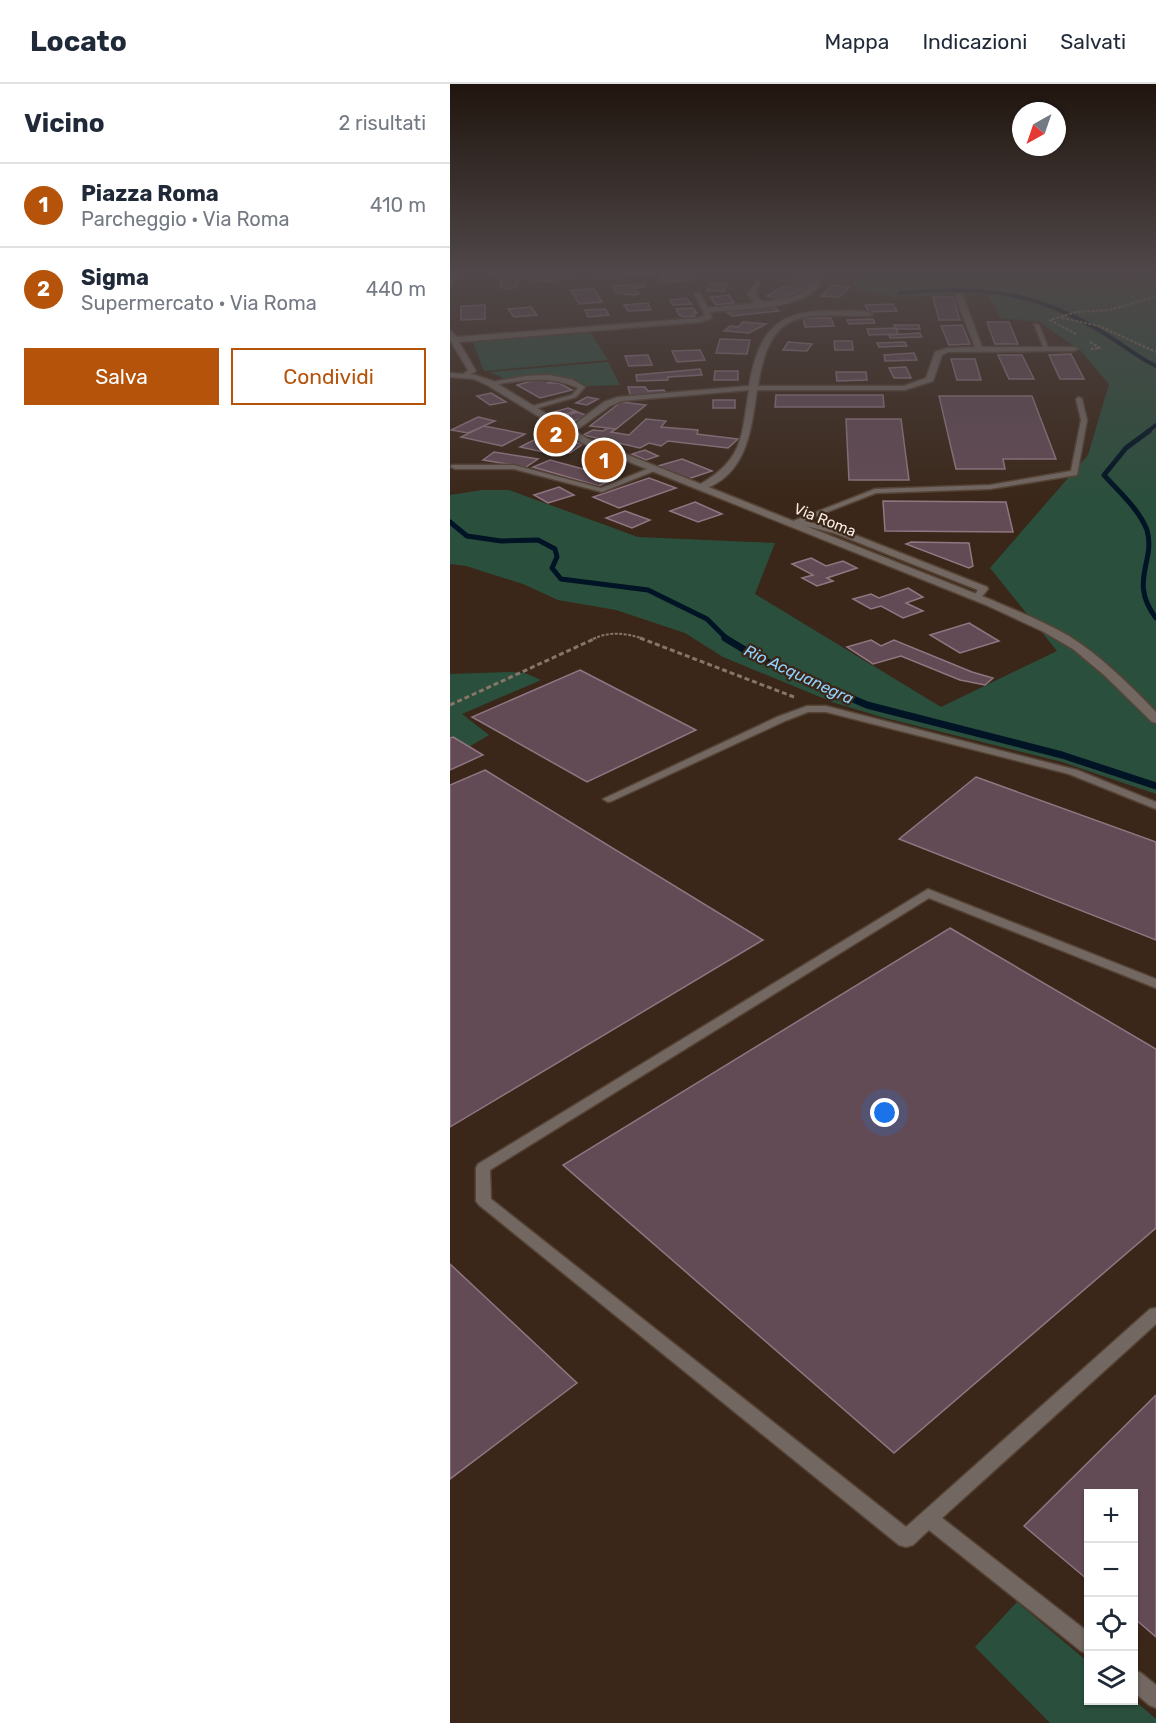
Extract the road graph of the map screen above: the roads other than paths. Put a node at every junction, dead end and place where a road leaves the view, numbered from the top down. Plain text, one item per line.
1 (459, 348) edge
2 (765, 348) edge
3 (1047, 349) joint
4 (1074, 349) dead end
5 (979, 350) joint
6 (450, 375) edge
7 (465, 376) junction
8 (490, 383) junction
9 (752, 388) junction
10 (1079, 399) dead end
11 (531, 408) junction
12 (568, 432) junction
13 (455, 466) dead end
14 (655, 469) junction
15 (702, 488) junction
16 (792, 523) junction
17 (1156, 719) edge
18 (608, 799) dead end
19 (1156, 806) edge
20 (1156, 984) edge
21 (1156, 1314) edge
22 (930, 1519) junction
23 (1084, 1640) edge
24 (1138, 1683) edge
25 (1156, 1698) edge

1 - 7 street
2 - 9 street
3 - 4 street
3 - 5 street
5 - 9 street
6 - 7 street, Via Roma
7 - 8 street, Via Roma
8 - 11 street, Via Roma
8 - 11 lane
9 - 12 street
9 - 15 street
10 - 16 lane
11 - 12 street, Via Roma
12 - 14 street, Via Roma
13 - 14 lane
14 - 15 street, Via Roma
15 - 16 street, Via Roma
16 - 17 street, Via Roma
18 - 19 lane
20 - 22 lane
21 - 22 lane
22 - 23 lane
24 - 25 lane

